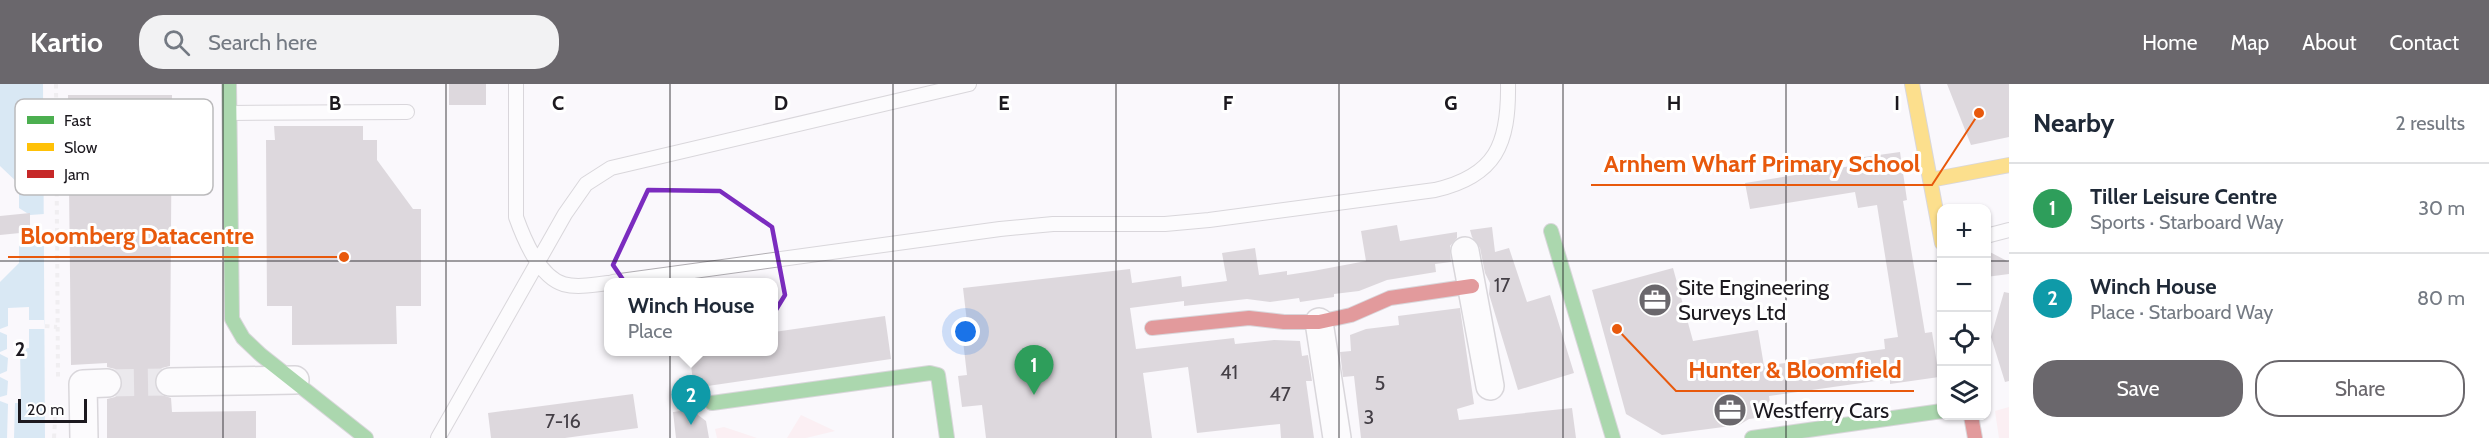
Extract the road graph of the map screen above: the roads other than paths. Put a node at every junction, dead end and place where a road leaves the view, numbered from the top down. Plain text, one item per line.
1 (228, 84) edge
2 (516, 84) edge
3 (969, 84) edge
4 (1508, 84) edge
5 (1909, 88) edge
6 (407, 112) dead end
7 (229, 113) junction
8 (2009, 165) edge
9 (1930, 180) junction
10 (1937, 220) edge
11 (2009, 230) edge
12 (1551, 231) dead end
13 (1991, 235) edge
14 (1465, 251) dead end
15 (538, 262) junction
16 (642, 278) edge
17 (604, 283) edge
18 (1472, 286) junction
19 (1320, 322) junction
20 (1152, 328) dead end
21 (295, 380) junction
22 (170, 381) tunnel mouth
23 (107, 383) tunnel mouth
24 (1490, 386) dead end
25 (712, 403) dead end
26 (1937, 412) edge
27 (1972, 420) edge
28 (84, 438) edge
29 (366, 438) edge
30 (438, 438) edge
31 (947, 438) edge
32 (1337, 438) edge
33 (1613, 438) edge
34 (1752, 438) edge
35 (1975, 438) edge

1 - 7 street
2 - 15 lane
3 - 15 lane
4 - 16 lane
5 - 9 street
6 - 7 lane
7 - 21 street
8 - 9 street
9 - 10 street
11 - 13 lane
12 - 33 street
14 - 18 street
15 - 17 lane
15 - 30 lane
18 - 19 street
18 - 24 street
19 - 20 street
19 - 32 street
21 - 22 street
21 - 29 street
23 - 28 street
25 - 31 street
26 - 34 street
27 - 35 street

